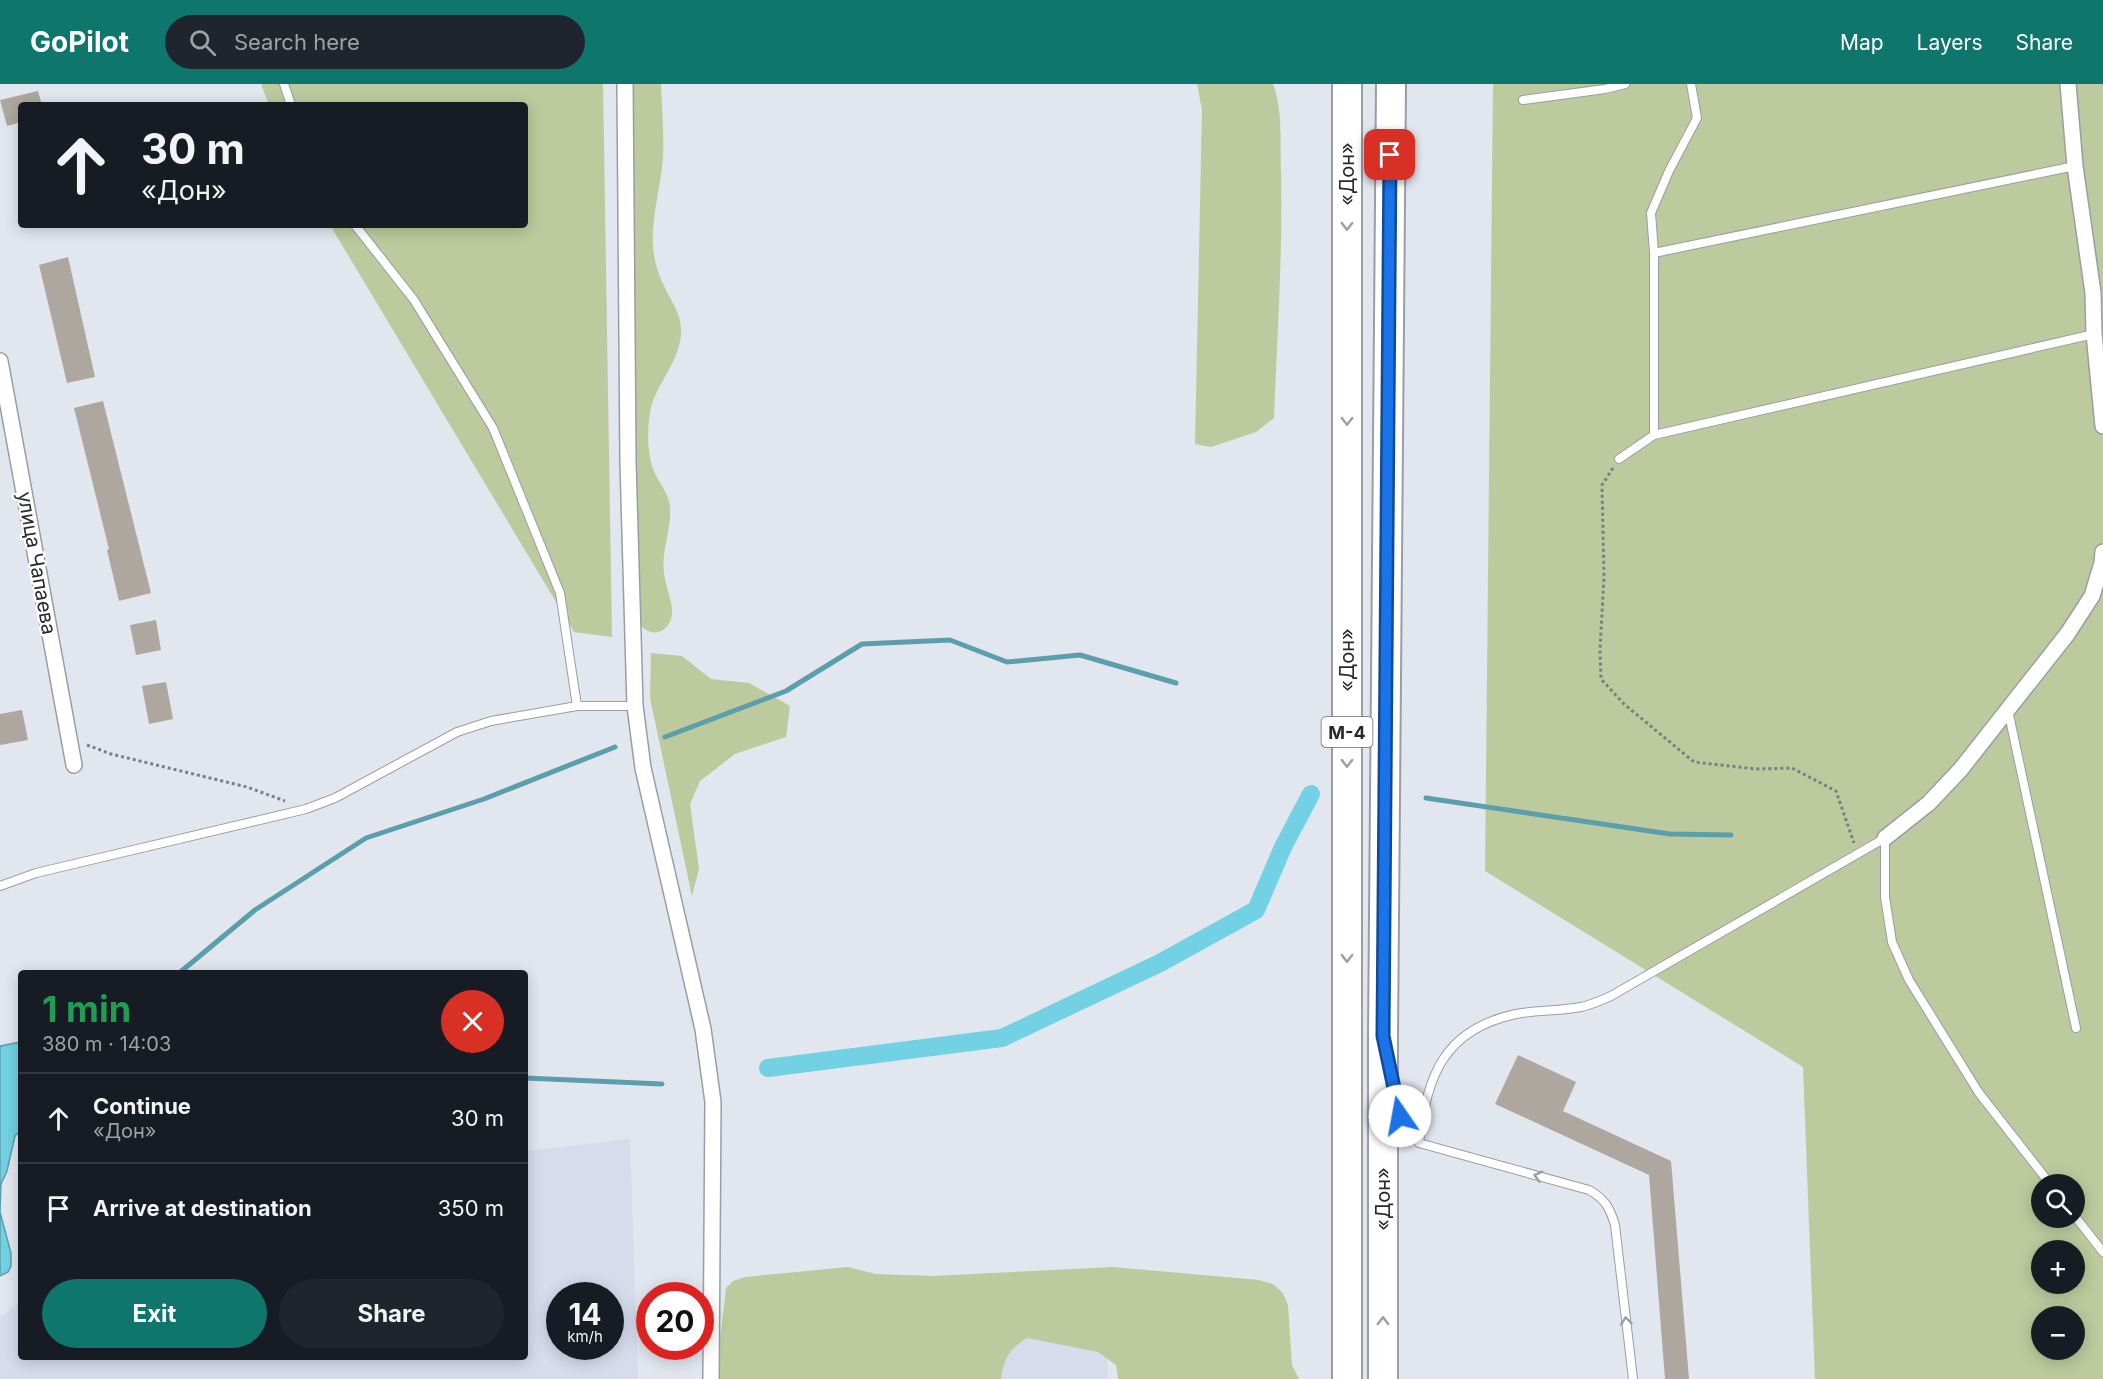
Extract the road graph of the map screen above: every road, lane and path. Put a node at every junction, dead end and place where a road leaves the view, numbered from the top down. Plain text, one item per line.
1 (284, 84) edge
2 (625, 84) edge
3 (1347, 84) edge
4 (1391, 84) edge
5 (1626, 84) edge
6 (1691, 84) edge
7 (2068, 84) edge
8 (1523, 100) dead end
9 (290, 102) edge
10 (2075, 166) junction
11 (357, 228) edge
12 (1654, 253) junction
13 (2094, 334) junction
14 (2103, 357) edge
15 (0, 361) edge
16 (2103, 426) edge
17 (1654, 435) junction
18 (1619, 459) joint
19 (2103, 552) edge
20 (577, 706) junction
21 (635, 706) junction
22 (2007, 709) junction
23 (69, 731) junction
24 (74, 765) dead end
25 (306, 809) junction
26 (1884, 838) junction
27 (1858, 854) junction
28 (0, 886) edge
29 (2076, 1028) dead end
30 (1383, 1036) junction
31 (1419, 1143) junction
32 (2042, 1174) edge
33 (2084, 1228) edge
34 (2103, 1252) edge
35 (711, 1379) edge
36 (1347, 1379) edge
37 (1383, 1379) edge
38 (1633, 1379) edge

1 - 9 lane
2 - 21 street
3 -> 36 highway, «Дон» / М-4
4 - 30 highway, «Дон» / М-4
5 - 8 lane
6 - 12 lane
7 - 10 street
10 - 12 lane
10 - 13 street
11 - 20 lane
12 - 17 lane
13 - 14 lane
13 - 16 street
13 - 17 lane
15 - 23 street, улица Чапаева
17 - 18 lane
18 - 27 path
19 - 22 street
20 - 21 lane
20 - 25 lane
21 - 35 street
22 - 26 street
22 - 29 lane
23 - 24 street, улица Чапаева
23 - 25 path
25 - 28 lane
26 - 27 lane
26 - 32 lane
27 - 31 lane
30 - 31 lane
37 -> 30 highway, «Дон» / М-4
38 -> 31 lane
33 - 34 lane

